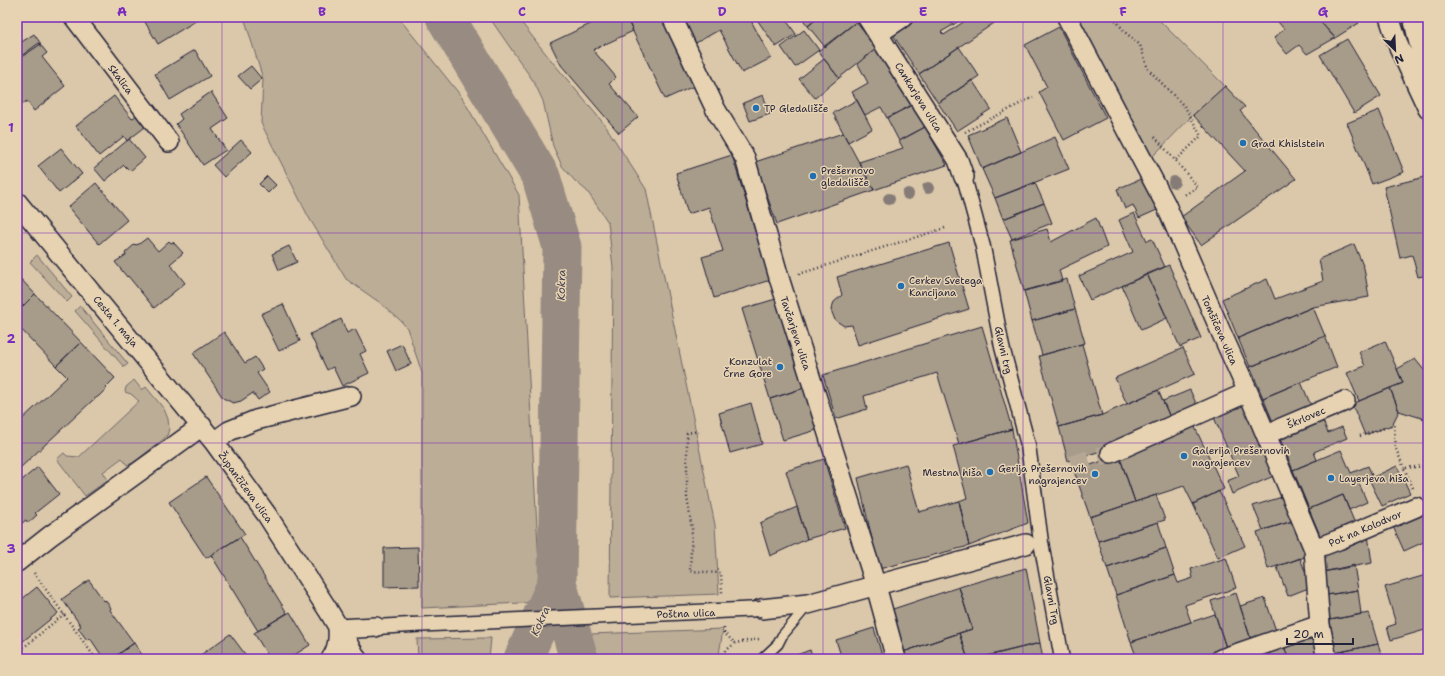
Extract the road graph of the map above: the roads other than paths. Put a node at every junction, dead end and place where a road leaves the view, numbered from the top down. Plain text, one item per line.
1 (74, 17) edge
2 (672, 17) edge
3 (868, 17) edge
4 (903, 17) edge
5 (1067, 17) edge
6 (1389, 17) edge
7 (1413, 17) edge
8 (879, 33) junction
9 (1398, 47) junction
10 (1424, 54) edge
11 (1428, 83) edge
12 (1428, 109) edge
13 (169, 142) dead end
14 (961, 169) joint
15 (17, 202) edge
16 (1248, 392) junction
17 (351, 396) dead end
18 (1346, 401) dead end
19 (202, 426) junction
20 (1266, 434) junction
21 (214, 442) junction
22 (1111, 453) tunnel mouth
23 (1416, 507) road end
24 (1034, 543) junction
25 (1314, 549) junction
26 (25, 567) edge
27 (876, 586) junction
28 (808, 604) junction
29 (761, 609) joint
30 (1320, 625) junction
31 (376, 627) joint
32 (338, 628) junction
33 (331, 659) edge
34 (357, 659) edge
35 (762, 659) edge
36 (896, 659) edge
37 (1062, 659) edge
38 (1221, 659) edge
39 (1327, 659) edge

1 - 13 street, Skalica
2 - 27 street, Tavčarjeva ulica
3 - 8 street, Cankarjeva ulica
4 - 8 street
5 - 16 street, Tomšičeva ulica
6 - 9 street
7 - 10 street
8 - 14 street, Cankarjeva ulica
9 - 10 street
9 - 12 street
10 - 11 street
14 - 24 street, Glavni trg
15 - 19 street, Cesta 1. maja
16 - 20 street, Tomšičeva ulica
16 - 22 street
17 - 21 street, Župančičeva ulica
18 - 20 street, Škrlovec
19 - 21 street, Cesta 1. maja
19 - 26 street
20 - 25 street, Tomšičeva ulica
21 - 32 street, Župančičeva ulica
23 - 25 street, Pot na Kolodvor
24 - 27 street, Poštna ulica
24 - 37 street, Glavni Trg
25 - 30 street, Tomšičeva ulica
27 - 28 street, Poštna ulica
27 - 36 street, Tavčarjeva ulica
28 - 29 street, Poštna ulica
28 - 35 lane
29 - 31 street, Poštna ulica, bridge
30 - 38 street
30 - 39 street, Tomšičeva ulica
31 - 32 street, Poštna ulica
32 - 33 street
32 - 34 street, Župančičeva ulica

